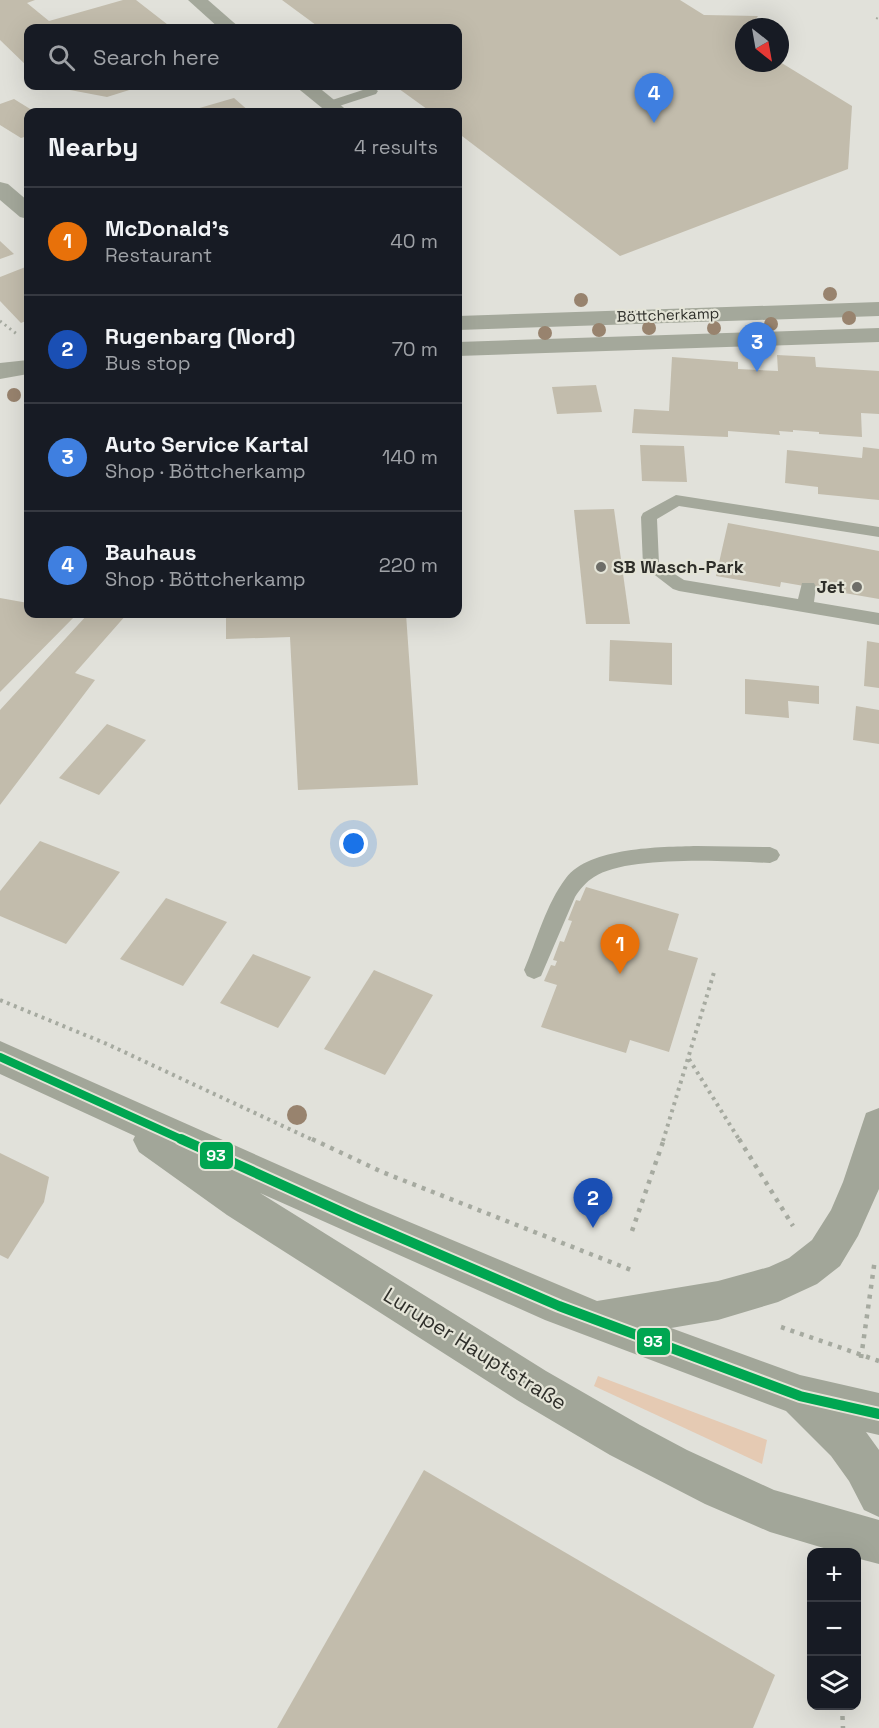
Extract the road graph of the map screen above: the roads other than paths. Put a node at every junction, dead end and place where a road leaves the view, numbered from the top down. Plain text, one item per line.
1 (197, 0) edge
2 (225, 24) edge
3 (310, 90) edge
4 (372, 91) dead end
5 (333, 108) edge
6 (336, 108) edge
7 (0, 189) edge
8 (24, 209) edge
9 (879, 309) edge
10 (462, 323) edge
11 (879, 334) edge
12 (462, 349) edge
13 (24, 368) edge
14 (0, 371) edge
15 (818, 522) junction
16 (856, 529) junction
17 (879, 532) edge
18 (816, 540) dead end
19 (854, 546) dead end
20 (808, 587) dead end
21 (847, 594) dead end
22 (805, 606) junction
23 (844, 613) junction
24 (879, 618) edge
25 (770, 855) dead end
26 (534, 970) dead end
27 (0, 1057) edge
28 (100, 1101) junction
29 (879, 1125) edge
30 (597, 1320) junction
31 (800, 1396) junction
32 (879, 1414) edge
33 (879, 1495) edge
34 (879, 1542) edge

1 - 2 street
3 - 5 street
4 - 6 lane
7 - 8 street
9 - 10 street, Böttcherkamp
11 - 12 street, Böttcherkamp
13 - 14 street
15 - 16 lane
15 - 18 lane
15 - 22 lane
16 - 17 lane
16 - 19 lane
20 - 22 lane
21 - 23 lane
22 - 23 lane
23 - 24 lane
25 - 26 lane
27 - 28 main road, Luruper Hauptstraße
28 - 30 main road, Luruper Hauptstraße
28 - 34 main road, Luruper Hauptstraße
29 - 30 main road
30 - 31 main road, Luruper Hauptstraße
31 - 32 main road, Luruper Hauptstraße
31 - 33 main road

